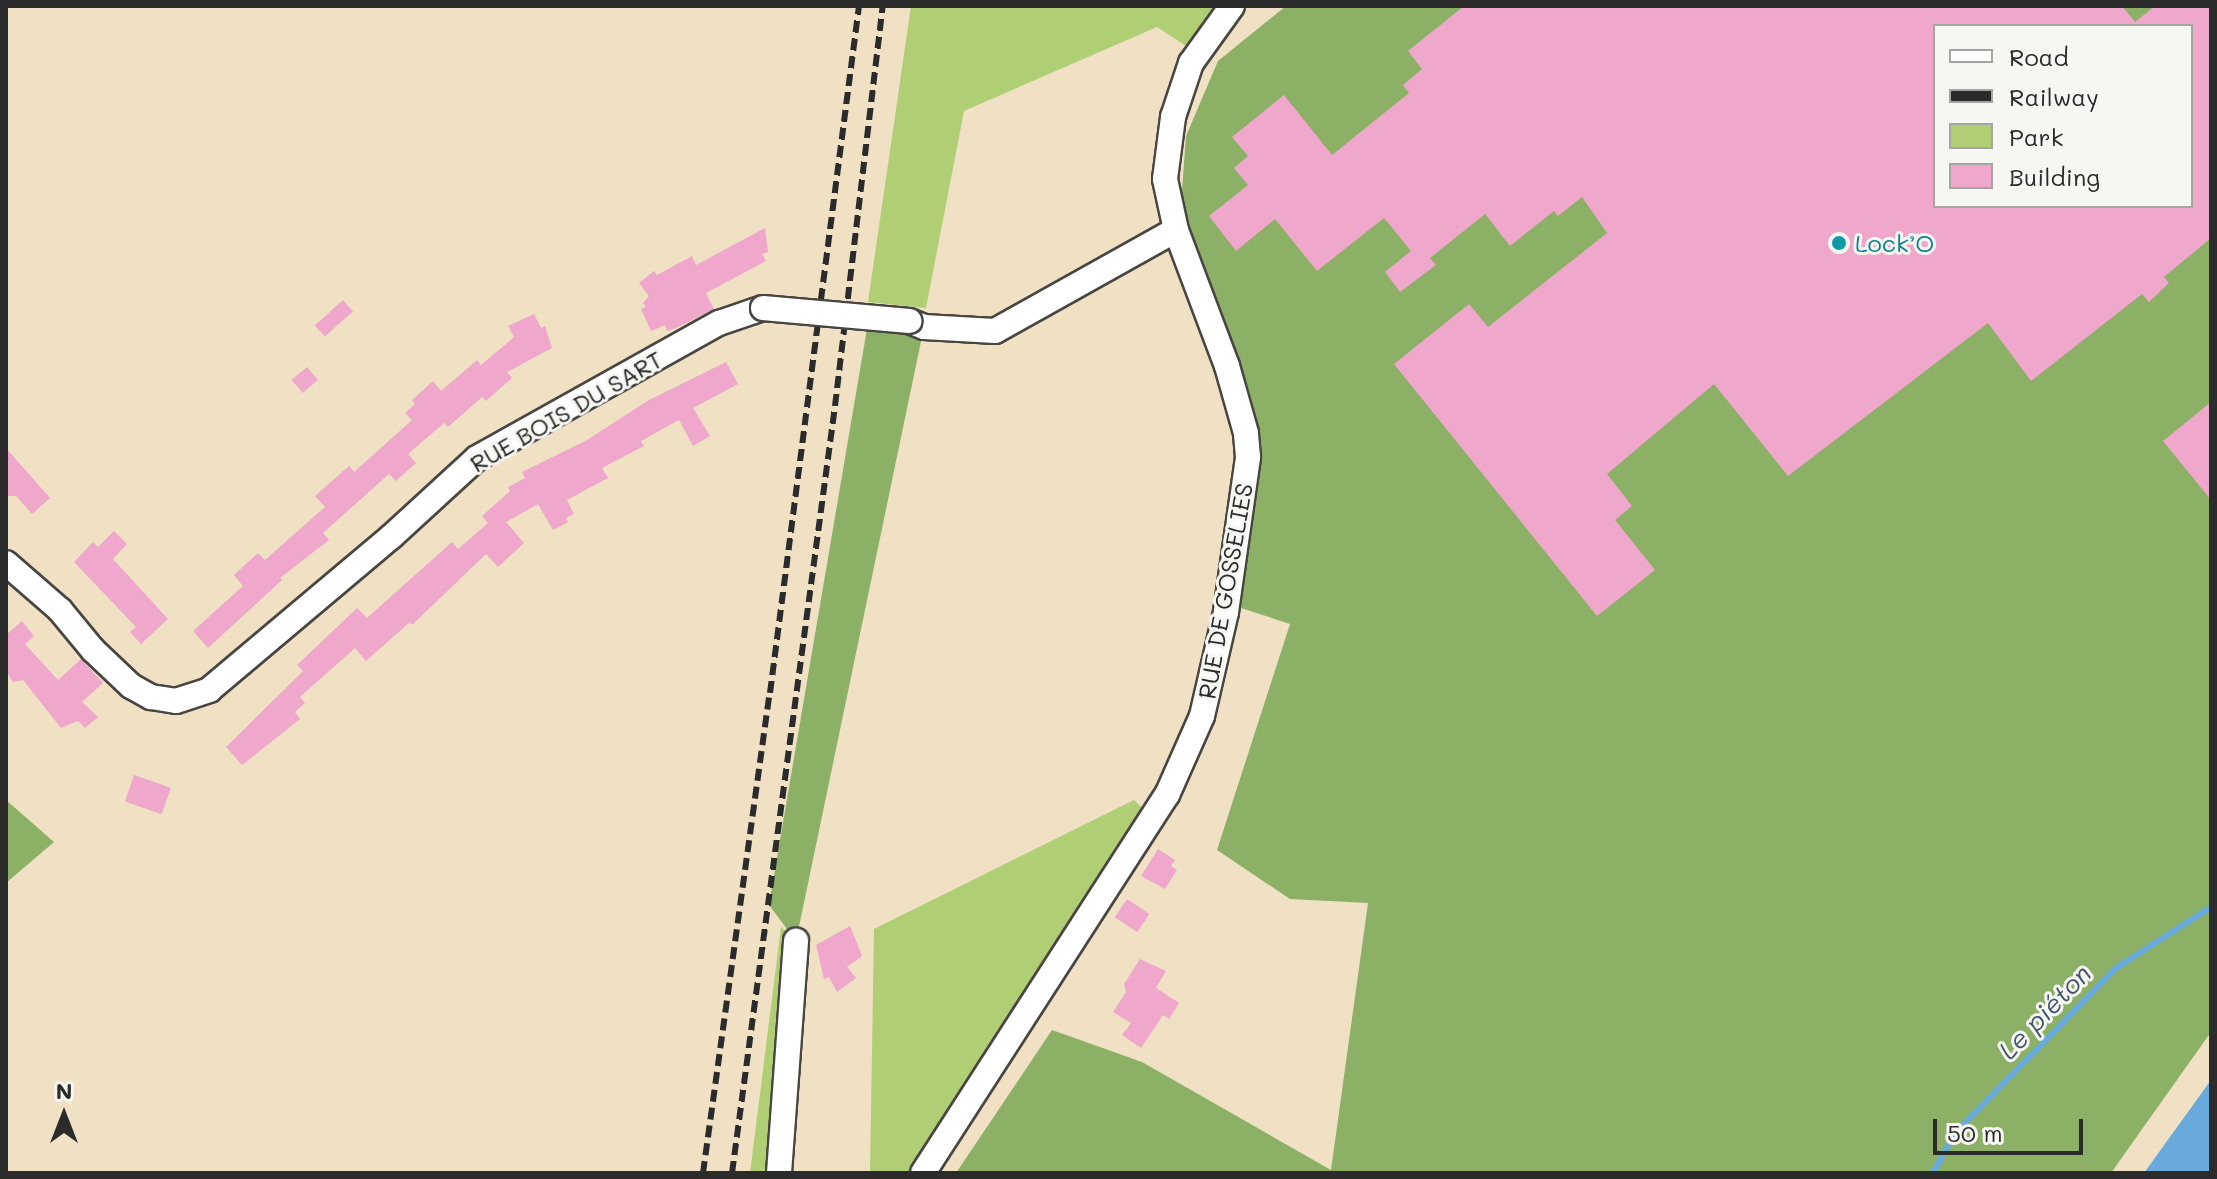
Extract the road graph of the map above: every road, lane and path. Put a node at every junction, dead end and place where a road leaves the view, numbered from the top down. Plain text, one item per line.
1 (1232, 6) edge
2 (1176, 230) junction
3 (6, 563) edge
4 (796, 941) dead end
5 (779, 1173) edge
6 (923, 1173) edge

1 - 2 street, RUE DE GOSSELIES
2 - 3 street, RUE BOIS DU SART, bridge
2 - 6 street, RUE DE GOSSELIES
4 - 5 street

